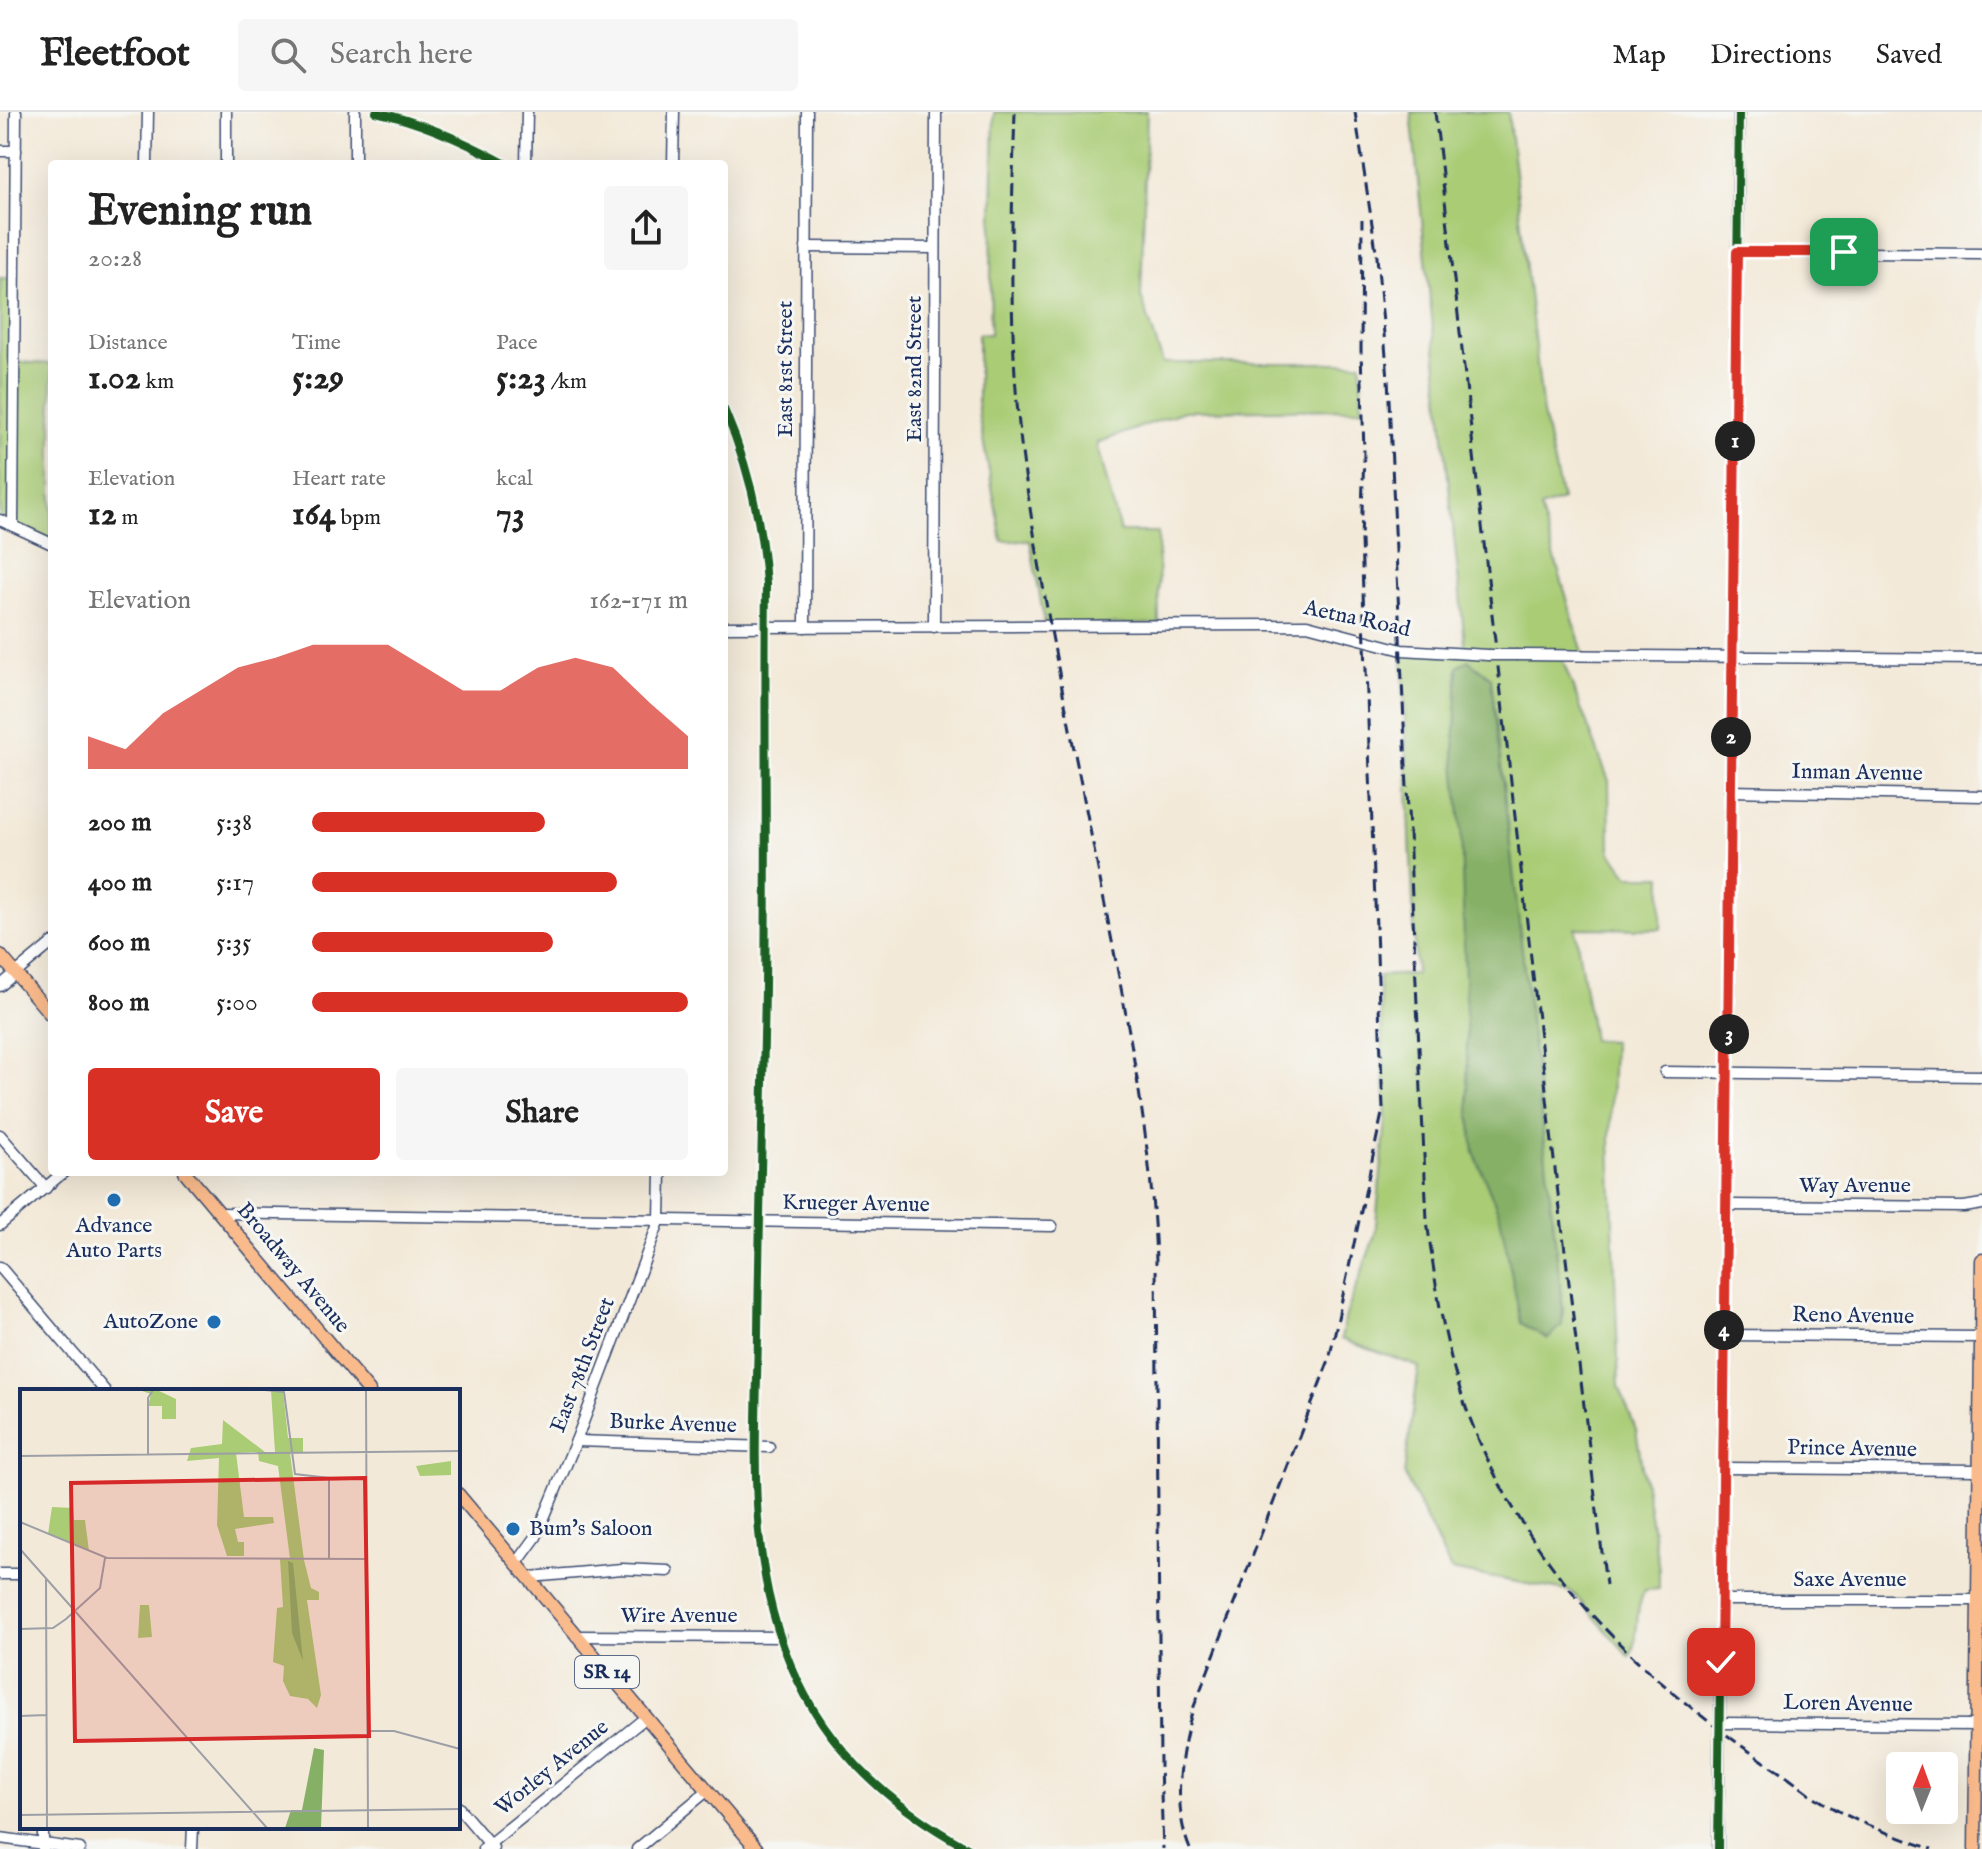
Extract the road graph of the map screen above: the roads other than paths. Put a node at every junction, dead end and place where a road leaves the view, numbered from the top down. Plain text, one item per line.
1 (16, 112) edge
2 (148, 112) edge
3 (226, 112) edge
4 (355, 112) edge
5 (527, 112) edge
6 (674, 112) edge
7 (807, 112) edge
8 (936, 112) edge
9 (1739, 112) edge
10 (0, 151) edge
11 (16, 151) junction
12 (147, 160) edge
13 (226, 160) edge
14 (355, 160) edge
15 (526, 160) edge
16 (673, 160) edge
17 (806, 247) junction
18 (935, 248) junction
19 (1737, 252) junction
20 (1982, 254) edge
21 (0, 520) edge
22 (13, 526) junction
23 (48, 542) edge
24 (728, 627) edge
25 (805, 627) junction
26 (934, 627) junction
27 (1733, 658) junction
28 (1982, 659) edge
29 (1730, 791) junction
30 (1982, 796) edge
31 (48, 946) edge
32 (0, 955) edge
33 (15, 974) junction
34 (0, 986) edge
35 (48, 1011) edge
36 (1665, 1072) dead end
37 (1729, 1073) junction
38 (1982, 1076) edge
39 (0, 1135) edge
40 (60, 1176) edge
41 (188, 1176) edge
42 (661, 1176) edge
43 (46, 1188) junction
44 (1982, 1204) edge
45 (1727, 1205) junction
46 (220, 1213) junction
47 (660, 1219) junction
48 (0, 1225) edge
49 (1052, 1226) dead end
50 (1982, 1260) edge
51 (0, 1267) edge
52 (1982, 1320) edge
53 (1724, 1335) junction
54 (1981, 1337) edge
55 (103, 1389) edge
56 (367, 1389) edge
57 (576, 1441) junction
58 (769, 1447) dead end
59 (1980, 1462) edge
60 (1724, 1468) junction
61 (460, 1496) edge
62 (1980, 1543) edge
63 (517, 1563) junction
64 (668, 1571) dead end
65 (530, 1577) junction
66 (1722, 1600) junction
67 (1978, 1600) junction
68 (576, 1636) junction
69 (781, 1637) dead end
70 (1979, 1674) edge
71 (645, 1718) junction
72 (1720, 1723) junction
73 (1976, 1725) junction
74 (707, 1791) junction
75 (460, 1810) edge
76 (1978, 1817) edge
77 (193, 1829) edge
78 (0, 1838) edge
79 (43, 1846) edge
80 (488, 1847) edge
81 (80, 1849) edge
82 (192, 1849) edge
83 (637, 1849) edge
84 (757, 1849) edge
85 (1718, 1849) edge
86 (1975, 1849) edge

1 - 11 street
2 - 12 street
3 - 13 street
4 - 14 street
5 - 15 street
6 - 16 street
7 - 17 street, East 81st Street
8 - 18 street, East 82nd Street
9 - 19 street
10 - 11 street
11 - 22 street
17 - 18 street
17 - 25 street, East 81st Street
18 - 26 street, East 82nd Street
19 - 20 street
19 - 27 street
21 - 22 street
22 - 23 street
24 - 25 street, Aetna Road
25 - 26 street, Aetna Road
26 - 27 street, Aetna Road, bridge
27 - 28 street, Aetna Road
27 - 29 street
29 - 30 street, Inman Avenue
29 - 37 street
31 - 33 street
32 - 33 main road
33 - 34 street
33 - 35 main road
36 - 37 street
37 - 38 street
37 - 45 street
39 - 43 street
40 - 43 street
41 - 46 main road, Broadway Avenue
42 - 47 street, East 78th Street
43 - 48 street
44 - 45 street, Way Avenue
45 - 53 street
46 - 47 street, Krueger Avenue
46 - 56 main road, Broadway Avenue
47 - 49 street, Krueger Avenue
47 - 57 street, East 78th Street
50 - 52 main road
51 - 55 street
52 - 54 main road
53 - 54 street, Reno Avenue
53 - 60 street
54 - 59 main road
57 - 58 street, Burke Avenue
57 - 63 street, East 78th Street
59 - 60 street, Prince Avenue
59 - 62 main road
60 - 66 street
61 - 63 main road, SR 14
62 - 67 main road
63 - 65 main road, SR 14
64 - 65 street
65 - 68 main road, SR 14
66 - 67 street, Saxe Avenue
66 - 72 street
67 - 70 main road
68 - 69 street, Wire Avenue
68 - 71 main road, SR 14
70 - 73 main road
71 - 74 main road, SR 14
71 - 80 street, Worley Avenue
72 - 73 street, Loren Avenue
72 - 85 street
73 - 76 main road
74 - 83 street
74 - 84 main road, SR 14
75 - 80 street
76 - 86 main road
77 - 82 street
78 - 79 street
79 - 81 street

